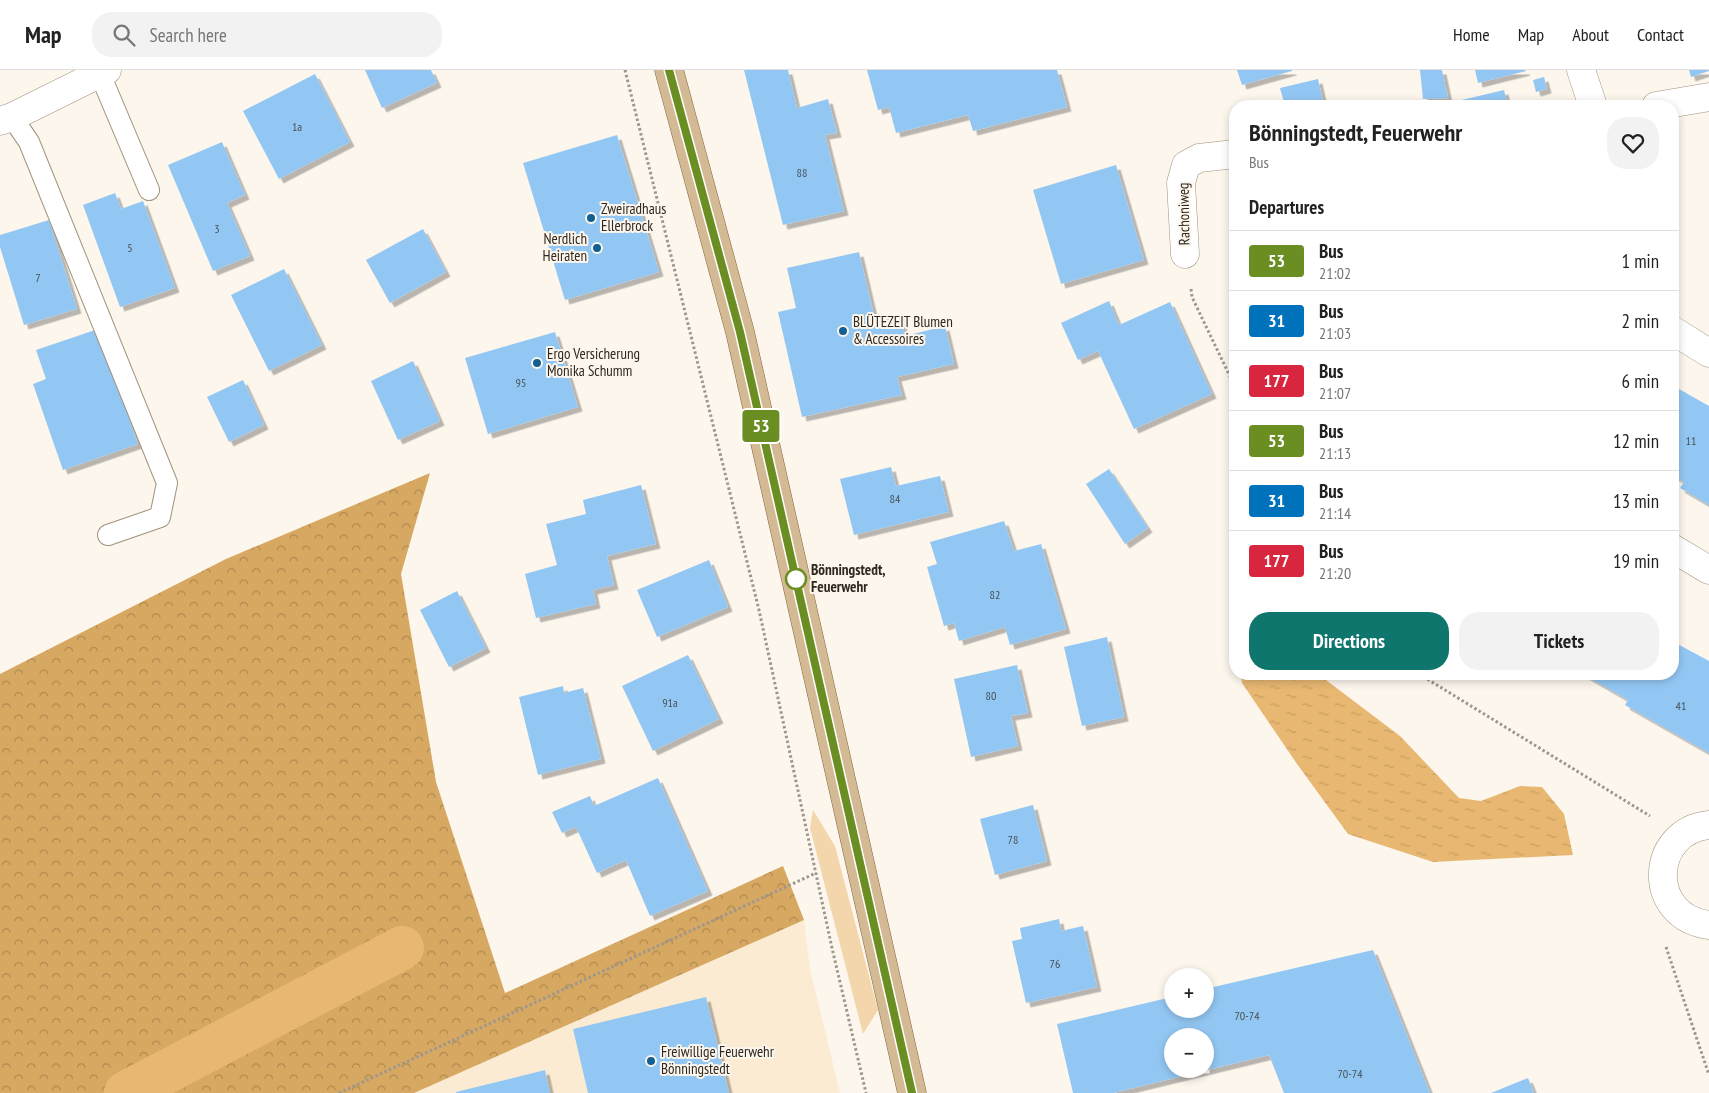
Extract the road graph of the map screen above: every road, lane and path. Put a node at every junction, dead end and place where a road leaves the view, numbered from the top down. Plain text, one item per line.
1 (625, 70) edge
2 (669, 70) edge
3 (1581, 70) edge
4 (104, 72) edge
5 (1709, 97) edge
6 (1591, 100) edge
7 (1679, 102) edge
8 (6, 119) edge
9 (1229, 155) edge
10 (149, 190) dead end
11 (1185, 254) joint
12 (1679, 334) edge
13 (1709, 352) edge
14 (1229, 375) edge
15 (108, 535) dead end
16 (1679, 552) edge
17 (1709, 570) edge
18 (1429, 680) edge
19 (1709, 826) edge
20 (1673, 844) junction
21 (816, 874) junction
22 (1683, 917) junction
23 (1709, 925) edge
24 (1709, 1075) edge
25 (339, 1093) edge
26 (866, 1093) edge
27 (912, 1093) edge

1 - 21 path
2 - 27 main road
3 - 6 street
4 - 8 street
4 - 10 lane
5 - 7 street
8 - 15 lane
9 - 11 street, Rachoniweg
11 - 14 path
12 - 13 street
16 - 17 street
18 - 20 path
19 - 20 street
20 - 22 street
21 - 25 path
21 - 26 path
22 - 23 street
22 - 24 path

